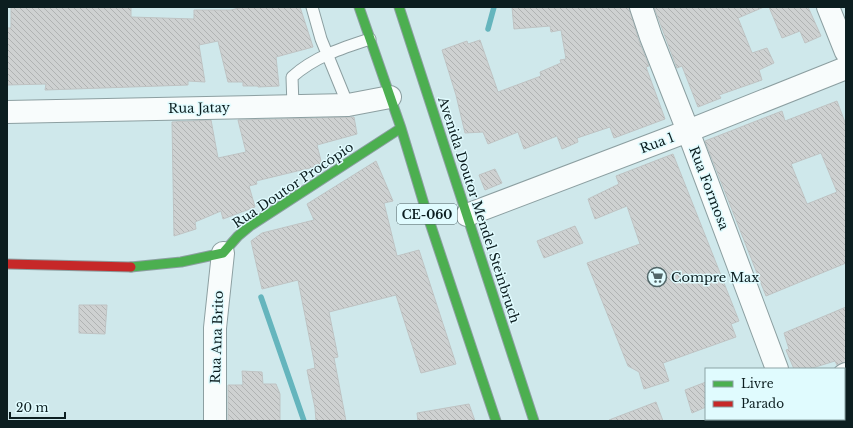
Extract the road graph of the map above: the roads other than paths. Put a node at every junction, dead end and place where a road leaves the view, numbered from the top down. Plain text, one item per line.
1 (312, 7) edge
2 (359, 7) edge
3 (398, 7) edge
4 (641, 7) edge
5 (828, 7) edge
6 (370, 39) junction
7 (846, 52) edge
8 (327, 54) junction
9 (846, 68) edge
10 (390, 97) junction
11 (348, 105) junction
12 (293, 106) junction
13 (7, 112) edge
14 (401, 128) junction
15 (688, 131) junction
16 (467, 215) junction
17 (223, 252) junction
18 (7, 264) edge
19 (777, 368) edge
20 (216, 421) edge
21 (496, 421) edge
22 (534, 421) edge

1 - 8 lane
2 - 6 main road, CE-060
3 - 16 main road, Avenida Doutor Mendel Steinbruch / CE-060
4 - 15 street, Rua Formosa
5 - 7 street
6 - 8 lane
6 - 10 main road, CE-060
8 - 11 lane
8 - 12 lane
9 - 15 street, Rua 1
10 - 11 street, Rua Jatay
10 - 14 main road, CE-060
11 - 12 street, Rua Jatay
12 - 13 street, Rua Jatay
14 - 17 main road, Rua Doutor Procópio
14 - 21 main road, CE-060
15 - 16 street, Rua 1
15 - 19 street, Rua Formosa
16 - 22 main road, Avenida Doutor Mendel Steinbruch / CE-060
17 - 18 main road
17 - 20 street, Rua Ana Brito

